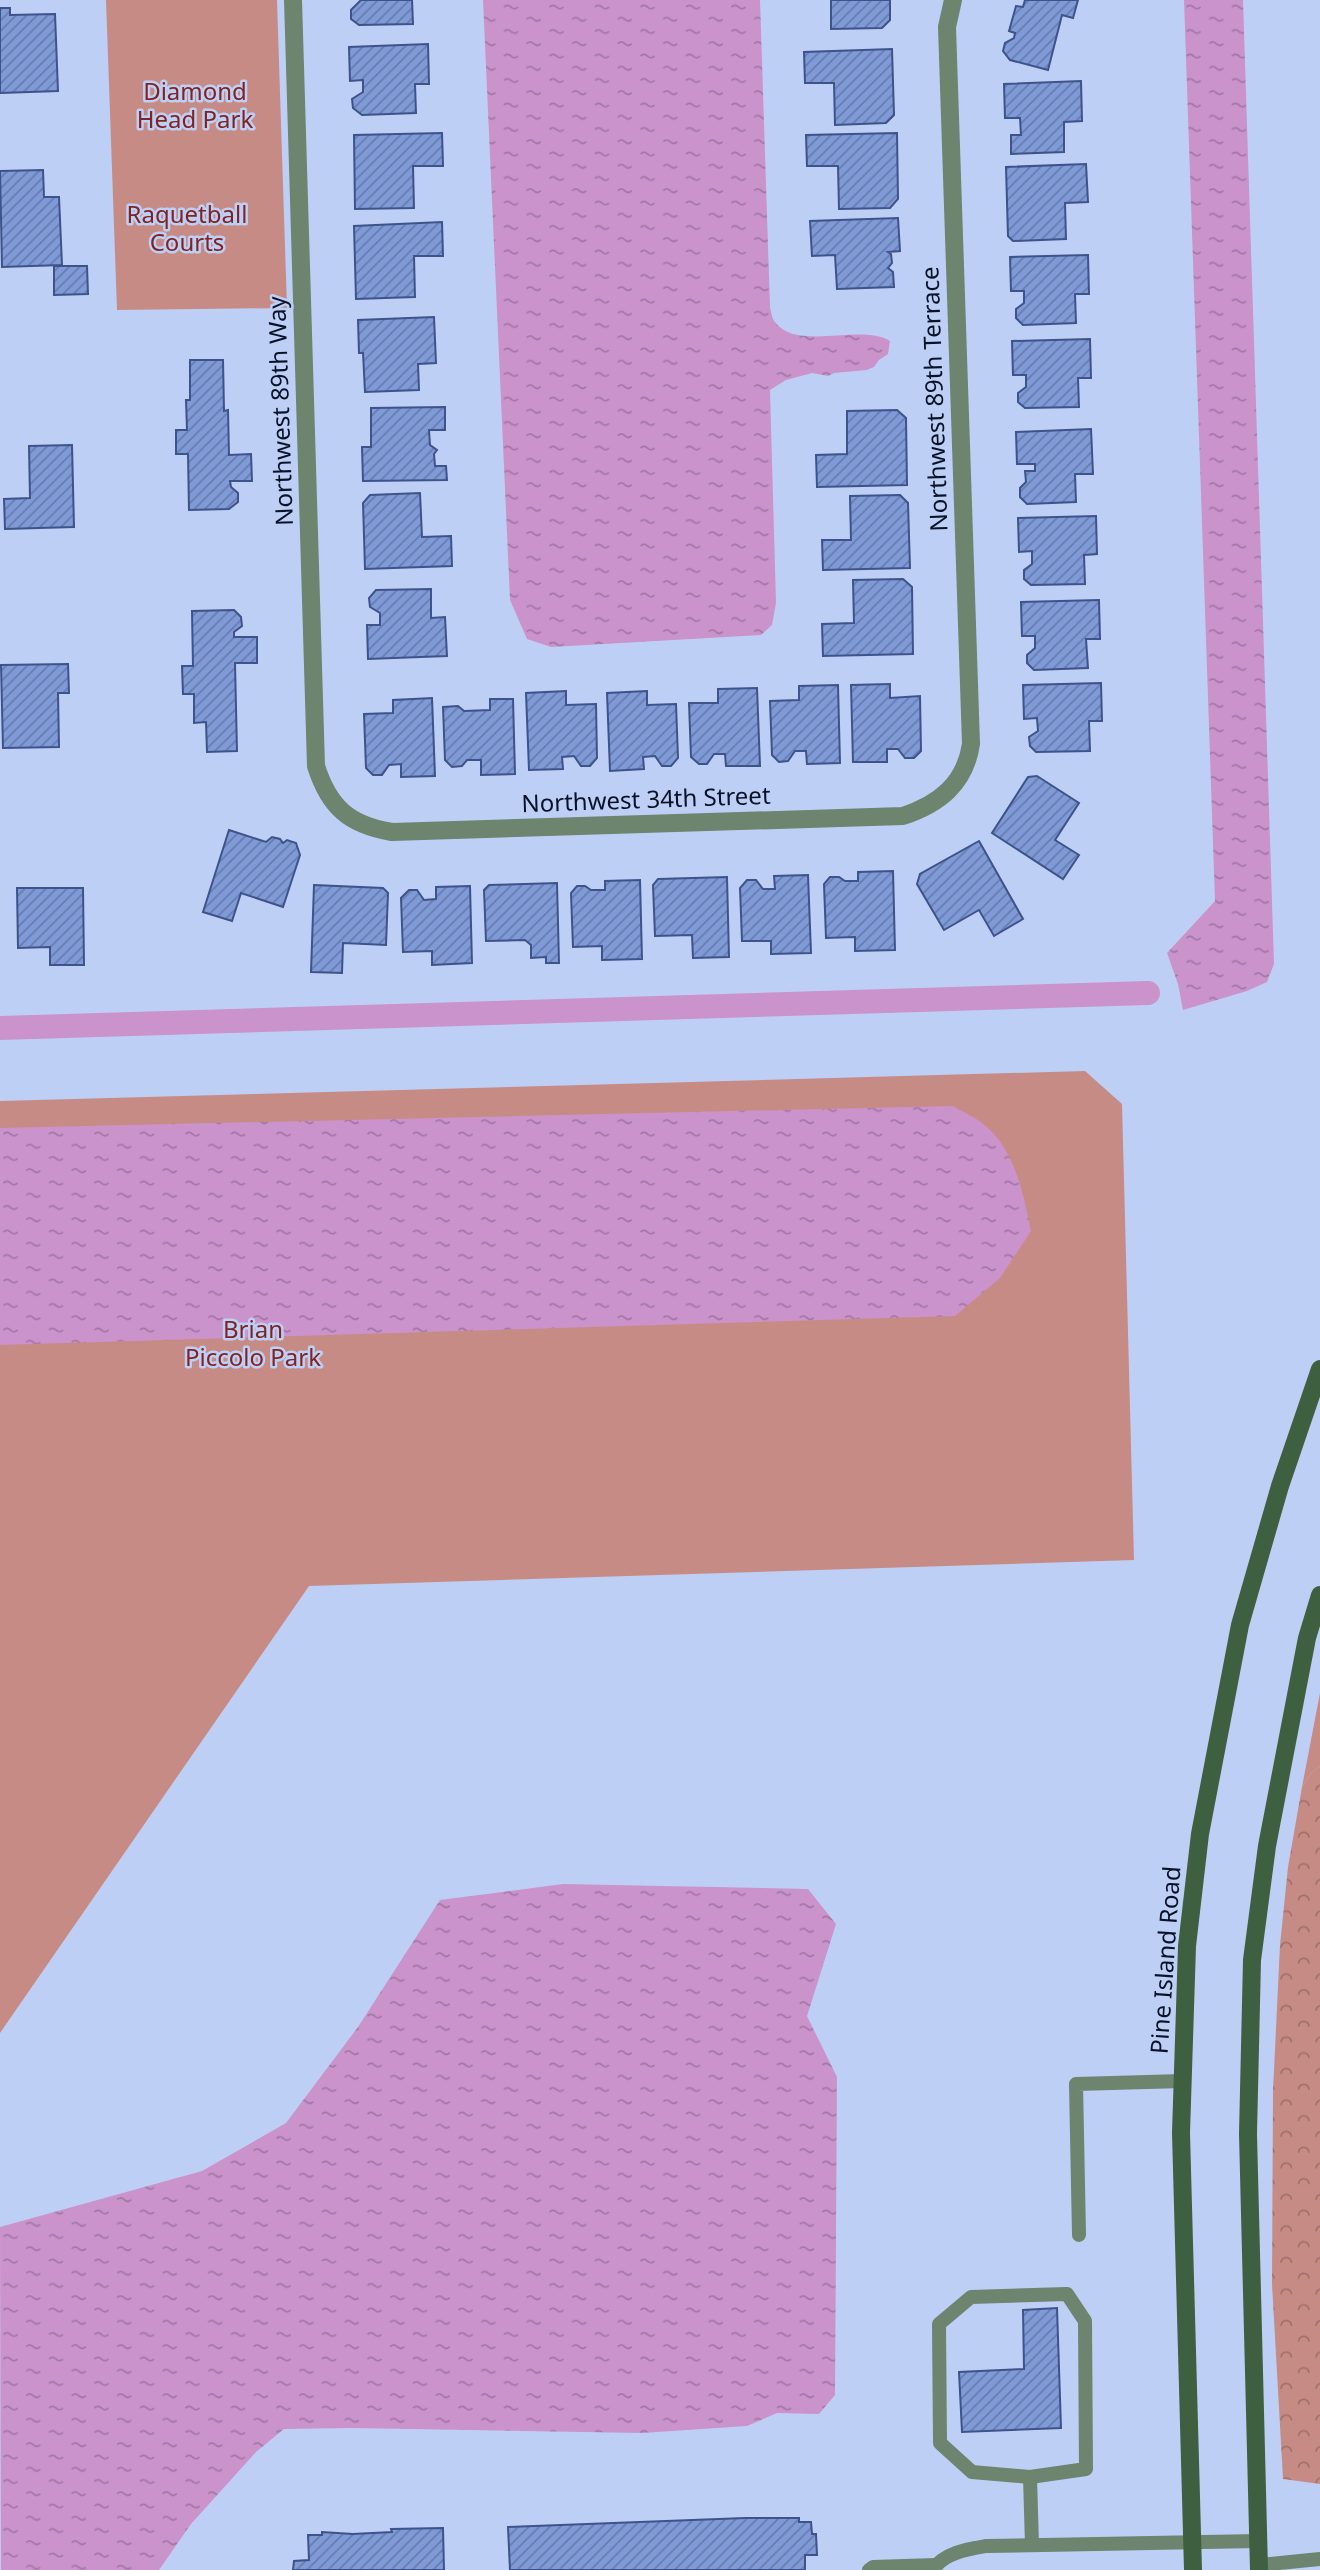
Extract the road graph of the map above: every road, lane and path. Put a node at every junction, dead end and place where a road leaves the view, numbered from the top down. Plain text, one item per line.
1 (293, 0) edge
2 (953, 0) edge
3 (950, 791) joint
4 (342, 813) joint
5 (1320, 1369) edge
6 (1320, 1595) edge
7 (1183, 2081) junction
8 (1079, 2235) dead end
9 (1030, 2477) junction
10 (1192, 2542) junction
11 (1258, 2542) junction
12 (1032, 2545) junction
13 (1320, 2559) edge
14 (1259, 2567) edge
15 (934, 2568) edge
16 (869, 2570) edge
17 (1193, 2570) edge

1 - 4 street, Northwest 89th Way
2 - 3 street, Northwest 89th Terrace
3 - 4 street, Northwest 34th Street
5 - 7 main road, Pine Island Road
6 - 11 main road
7 - 8 lane
7 - 10 main road, Pine Island Road
9 - 9 lane
9 - 12 lane
10 - 11 lane
10 - 12 lane
10 - 17 main road, Pine Island Road
11 - 14 main road
12 - 15 lane
13 - 14 lane
15 - 16 lane

